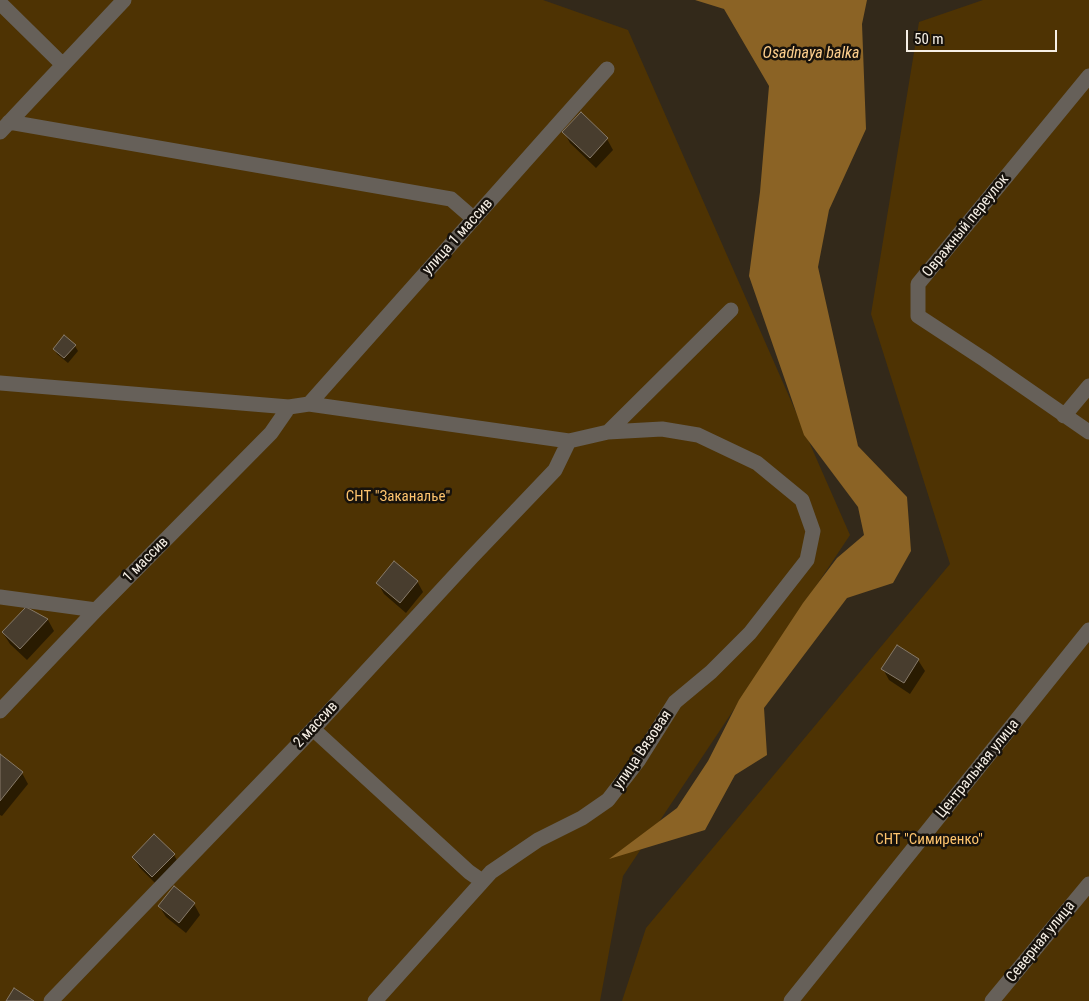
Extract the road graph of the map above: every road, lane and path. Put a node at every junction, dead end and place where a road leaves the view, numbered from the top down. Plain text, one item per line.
1 (124, 0) edge
2 (0, 3) edge
3 (63, 65) junction
4 (607, 69) dead end
5 (1089, 76) edge
6 (5, 127) edge
7 (474, 219) junction
8 (731, 310) dead end
9 (0, 383) edge
10 (1089, 386) edge
11 (309, 404) junction
12 (289, 407) junction
13 (1064, 416) junction
14 (608, 432) junction
15 (1089, 432) edge
16 (569, 441) junction
17 (0, 597) edge
18 (96, 610) junction
19 (1089, 630) edge
20 (0, 711) edge
21 (313, 729) junction
22 (482, 882) junction
23 (1089, 884) edge
24 (51, 1001) edge
25 (375, 1001) edge
26 (791, 1001) edge
27 (992, 1001) edge

1 - 3 street
2 - 3 street
3 - 6 street
4 - 7 street, улица 1 массив
5 - 13 street, Овражный переулок
6 - 7 street
7 - 11 street, улица 1 массив
8 - 14 street
9 - 12 street
10 - 13 street
11 - 12 street
11 - 16 street
12 - 18 street, 1 массив
13 - 15 street, Овражный переулок
14 - 16 street
14 - 22 street, улица Вязовая
16 - 21 street, 2 массив
17 - 18 street
18 - 20 street, 1 массив
19 - 26 street, Центральная улица
21 - 22 street
21 - 24 street, 2 массив
22 - 25 street, улица Вязовая
23 - 27 street, Северная улица

